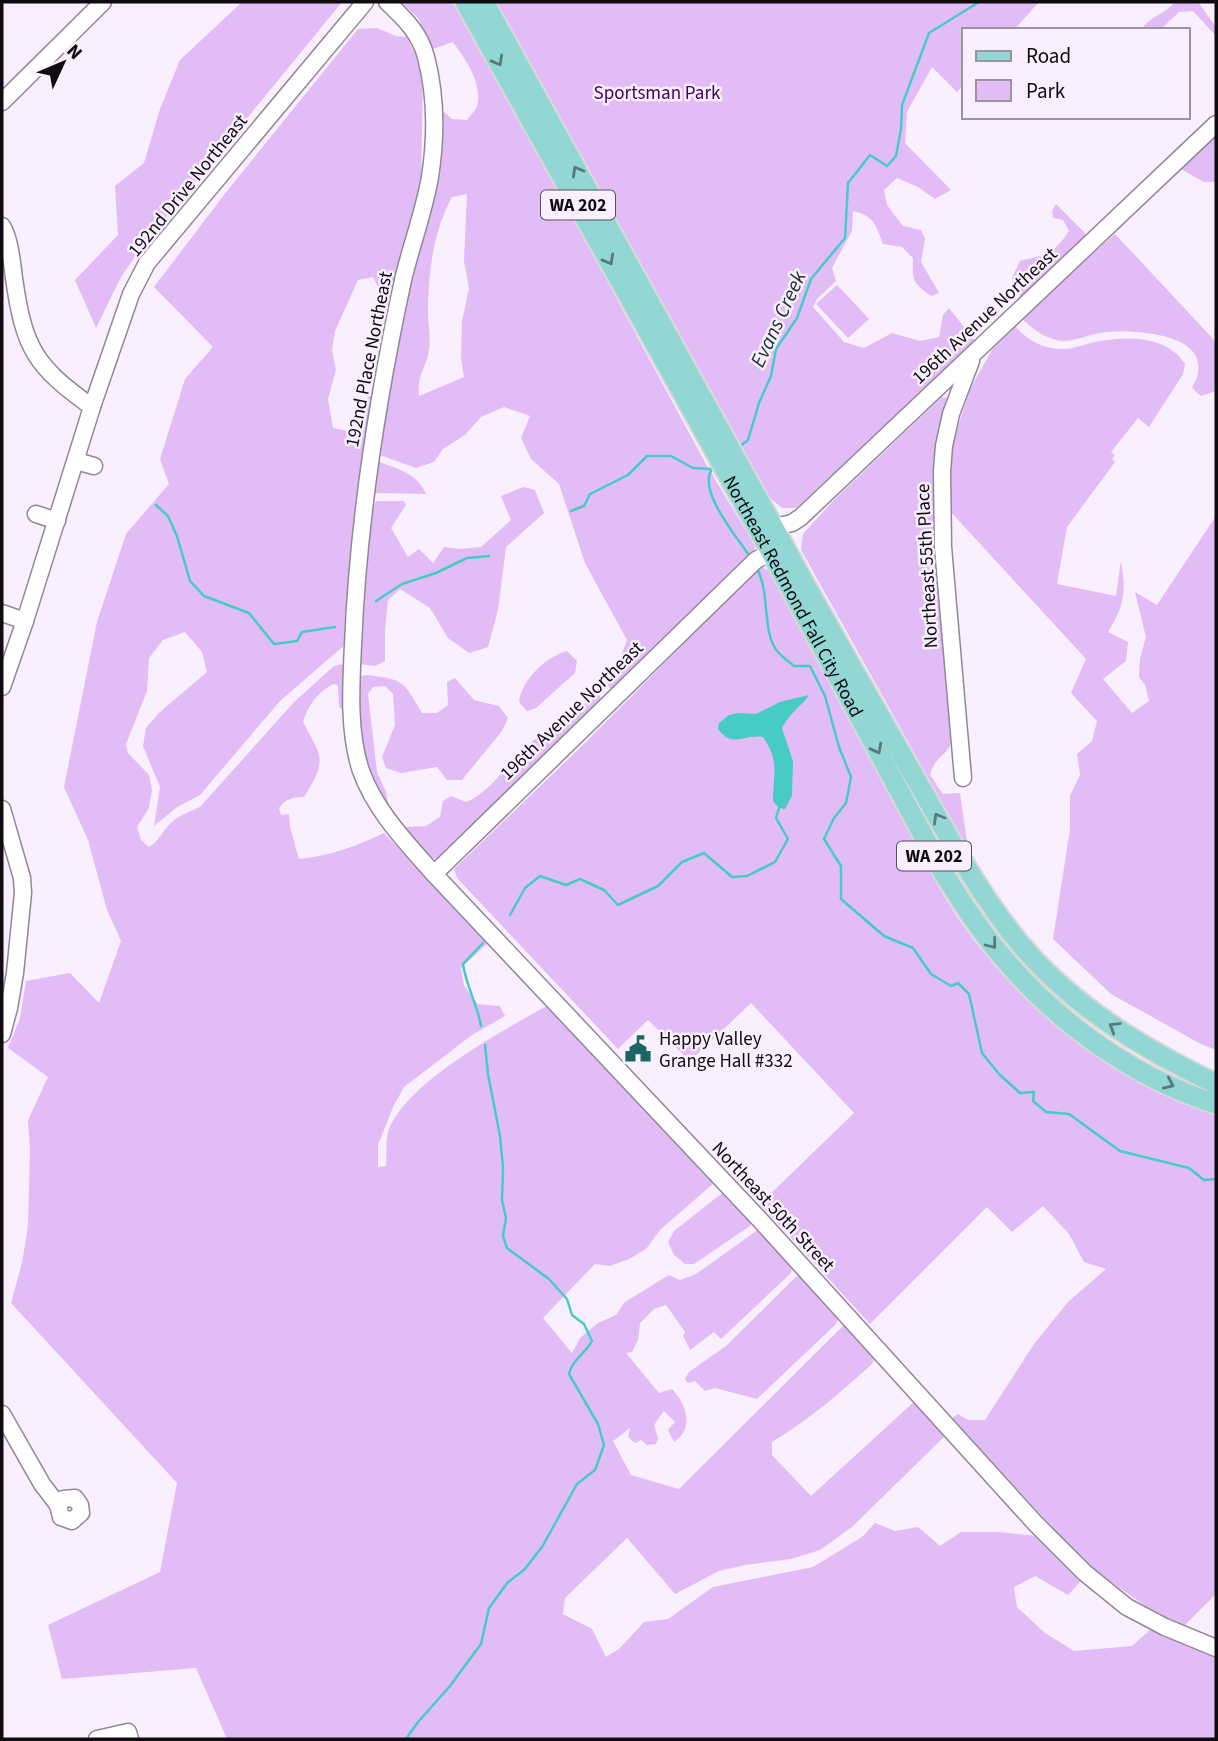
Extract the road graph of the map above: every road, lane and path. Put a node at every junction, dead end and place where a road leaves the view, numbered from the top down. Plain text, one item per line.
1 (103, 2) edge
2 (365, 2) edge
3 (387, 2) edge
4 (465, 2) edge
5 (484, 2) edge
6 (2, 102) edge
7 (1216, 124) edge
8 (2, 226) edge
9 (973, 355) junction
10 (92, 407) junction
11 (722, 449) junction
12 (76, 461) junction
13 (94, 466) dead end
14 (738, 478) junction
15 (36, 514) dead end
16 (751, 516) junction
17 (57, 521) junction
18 (775, 527) junction
19 (759, 561) junction
20 (794, 563) junction
21 (2, 613) edge
22 (25, 621) junction
23 (2, 687) edge
24 (354, 740) joint
25 (963, 779) dead end
26 (2, 809) edge
27 (434, 874) junction
28 (2, 1034) edge
29 (1216, 1084) edge
30 (1216, 1104) edge
31 (2, 1414) edge
32 (58, 1505) dead end
33 (1216, 1648) edge
34 (97, 1739) edge
35 (130, 1739) edge

1 - 6 street
2 - 10 street, 192nd Drive Northeast
3 - 24 street, 192nd Place Northeast
4 -> 11 main road, Northeast Redmond Fall City Road / WA 202
11 -> 5 main road, Northeast Redmond Fall City Road / WA 202
7 - 9 street, 196th Avenue Northeast
8 - 10 street
9 - 18 street, 196th Avenue Northeast
9 - 25 street, Northeast 55th Place
10 - 12 street, 192nd Drive Northeast
11 - 14 main road, Northeast Redmond Fall City Road / WA 202
12 - 13 street
12 - 17 street, 192nd Drive Northeast
14 - 16 main road, Northeast Redmond Fall City Road / WA 202
14 - 18 main road, Northeast Redmond Fall City Road / WA 202
15 - 17 street
16 - 18 main road
16 - 19 main road, Northeast Redmond Fall City Road / WA 202
17 - 22 street, 192nd Drive Northeast
18 - 20 main road, Northeast Redmond Fall City Road / WA 202
19 - 20 main road
19 - 27 street, 196th Avenue Northeast
19 -> 30 main road, Northeast Redmond Fall City Road / WA 202
29 -> 20 main road, Northeast Redmond Fall City Road / WA 202
21 - 22 street
22 - 23 street, 192nd Drive Northeast
24 - 27 street, Northeast 50th Street
26 - 28 street
27 - 33 street, Northeast 50th Street
31 - 32 street
34 - 35 street

